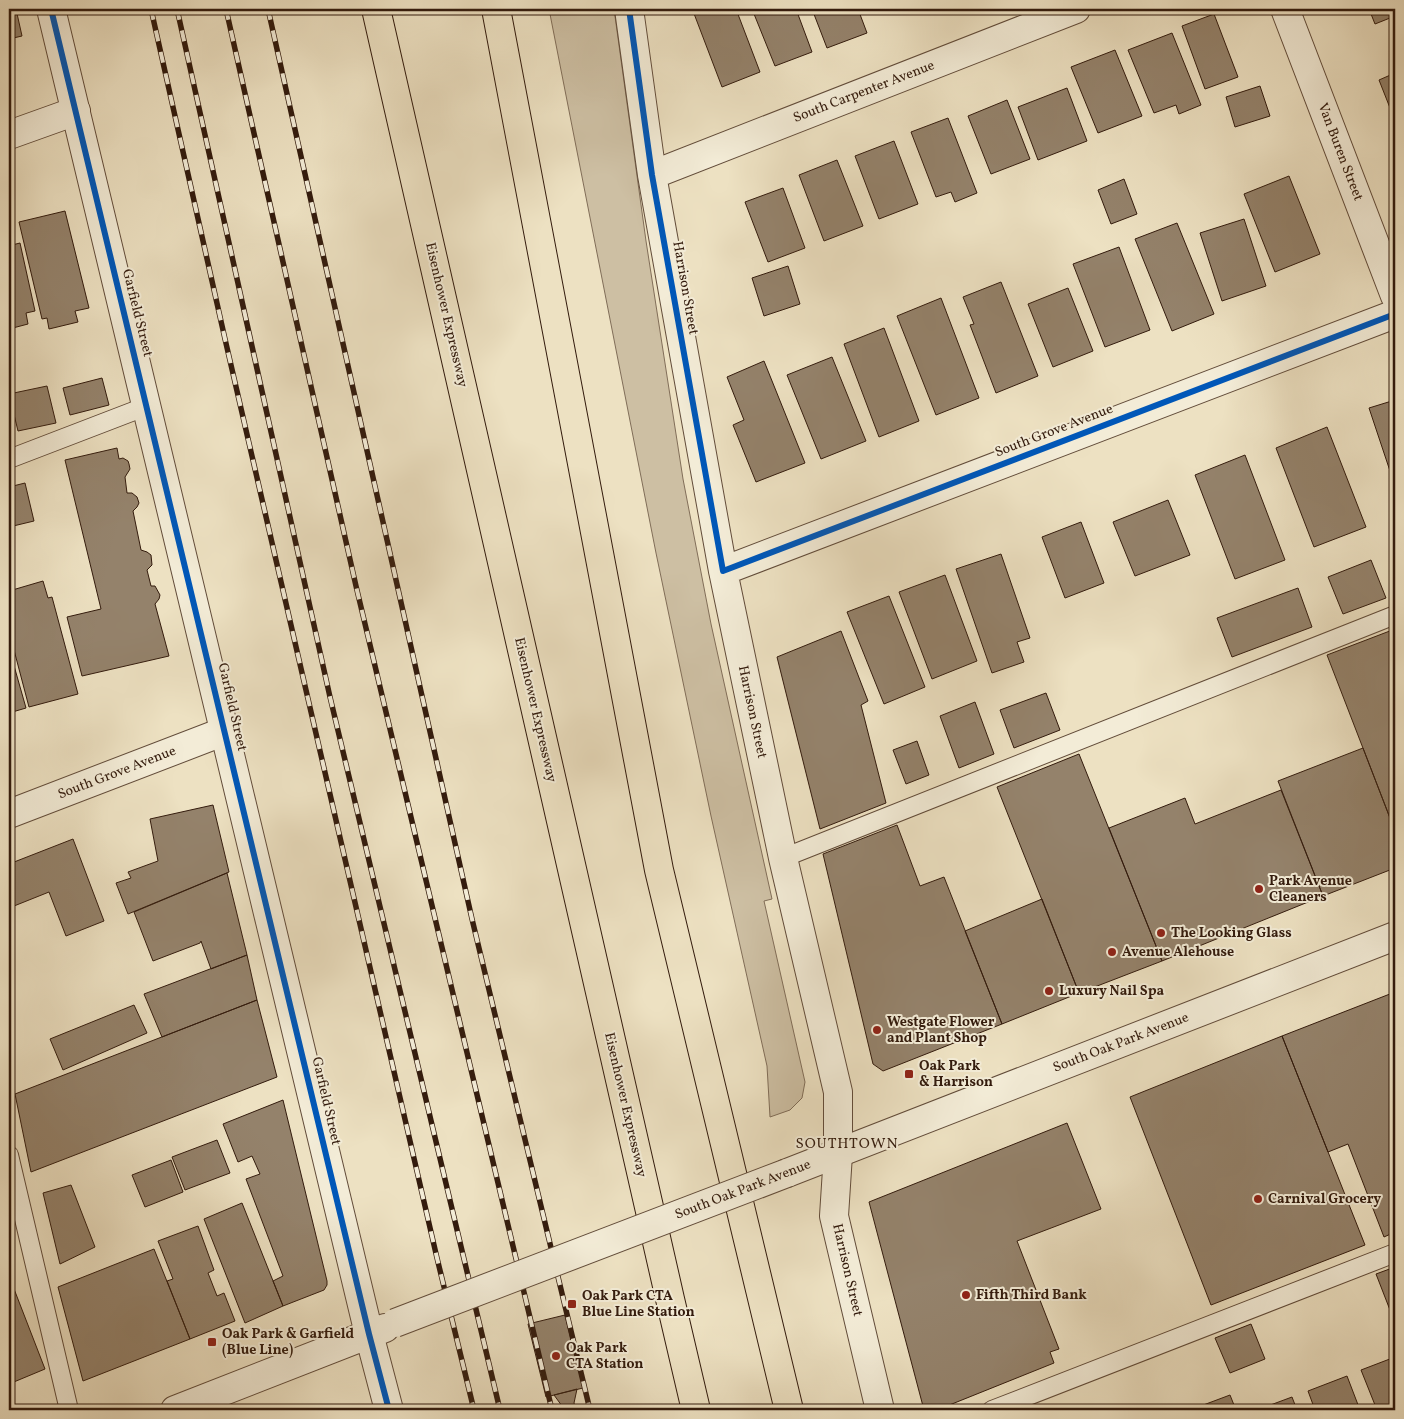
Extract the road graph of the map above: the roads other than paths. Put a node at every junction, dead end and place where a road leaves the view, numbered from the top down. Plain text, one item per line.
1 (51, 9) edge
2 (376, 9) edge
3 (496, 9) edge
4 (629, 9) edge
5 (1076, 9) edge
6 (1286, 9) edge
7 (76, 111) junction
8 (9, 135) edge
9 (652, 175) junction
10 (1395, 296) edge
11 (1395, 314) edge
12 (147, 406) junction
13 (9, 459) edge
14 (723, 571) junction
15 (1395, 615) edge
16 (225, 731) junction
17 (9, 814) edge
18 (783, 858) junction
19 (1395, 936) edge
20 (838, 1154) junction
21 (9, 1155) edge
22 (1395, 1253) edge
23 (369, 1334) junction
24 (69, 1410) edge
25 (175, 1410) edge
26 (388, 1410) edge
27 (696, 1410) edge
28 (789, 1410) edge
29 (880, 1410) edge
30 (992, 1410) edge

1 - 7 street, Garfield Street
2 - 27 highway, Eisenhower Expressway
3 - 28 highway
4 - 9 street, Harrison Street
5 - 9 street, South Carpenter Avenue
6 - 10 street, Van Buren Street
7 - 8 street
7 - 12 street, Garfield Street
9 - 14 street, Harrison Street
11 - 14 street, South Grove Avenue
12 - 13 lane
12 - 16 street, Garfield Street
14 - 18 street, Harrison Street
15 - 18 lane
16 - 17 street, South Grove Avenue
16 - 23 street, Garfield Street
18 - 20 street, Harrison Street
19 - 20 street, South Oak Park Avenue
20 - 23 street, South Oak Park Avenue, bridge
20 - 29 street, Harrison Street
21 - 24 lane
22 - 30 lane
23 - 25 street, South Oak Park Avenue
23 - 26 street, Garfield Street

